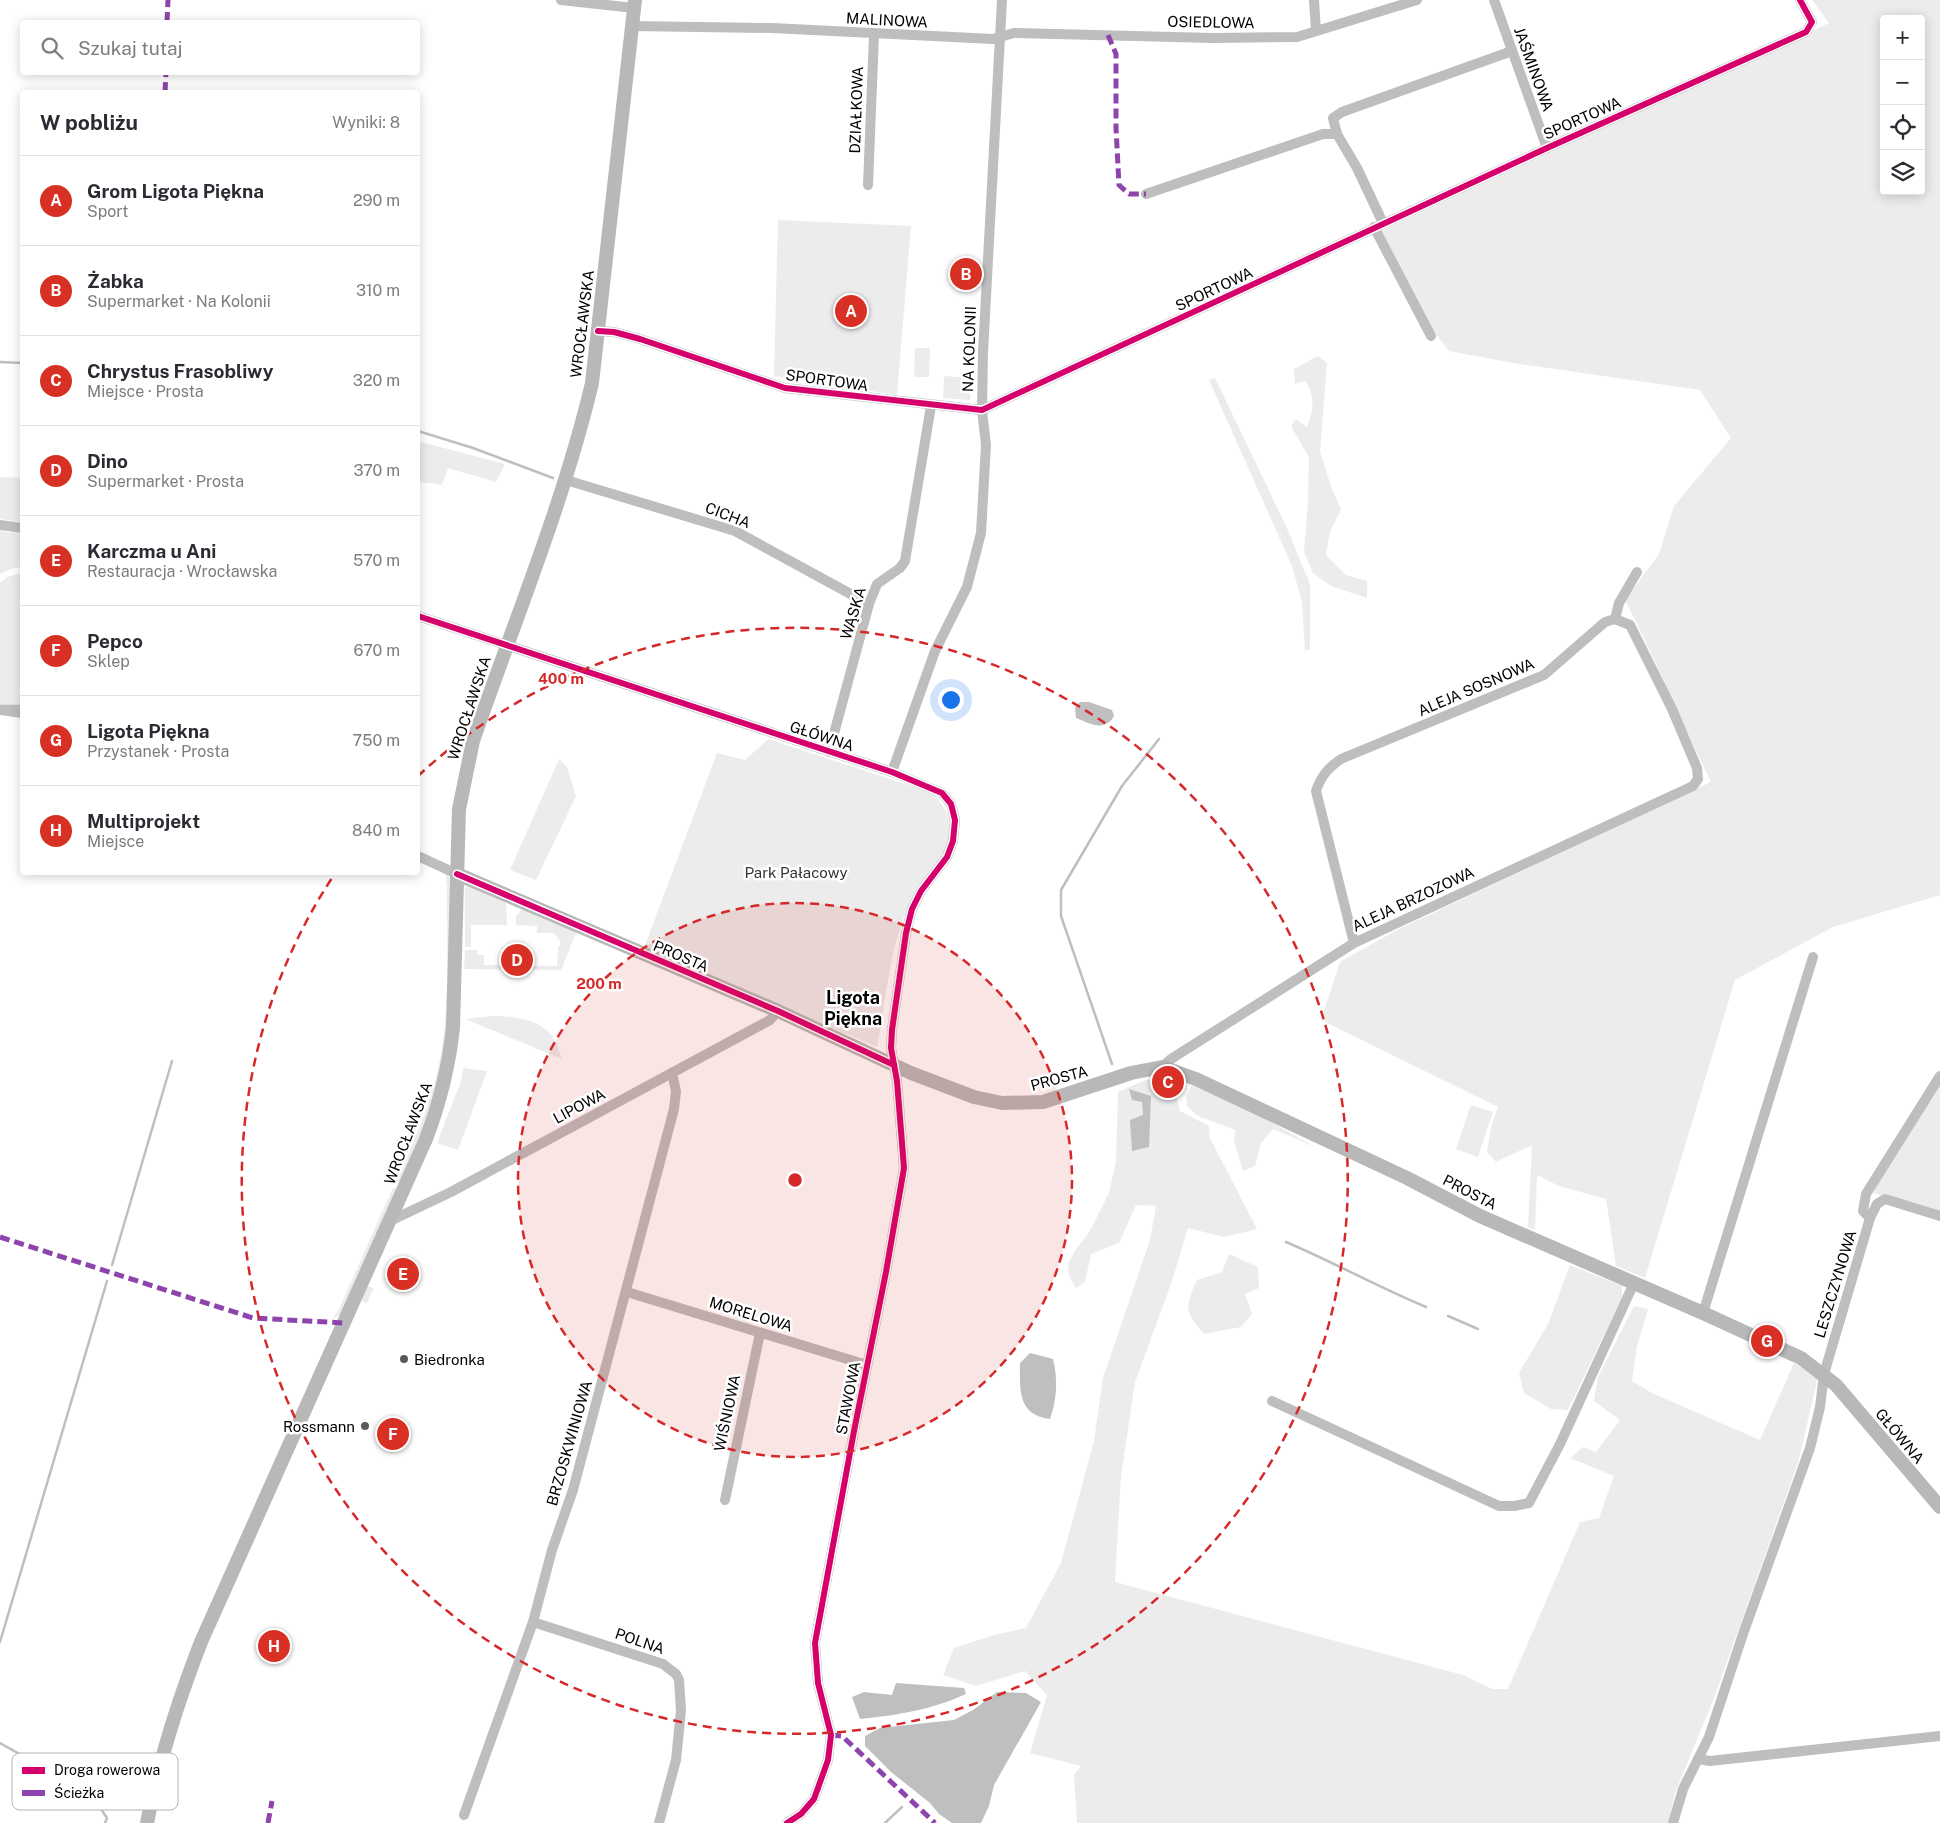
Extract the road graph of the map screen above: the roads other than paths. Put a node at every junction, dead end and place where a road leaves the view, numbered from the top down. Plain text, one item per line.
1 (561, 0) edge
2 (1002, 0) edge
3 (1314, 0) edge
4 (1417, 0) edge
5 (1494, 0) edge
6 (1800, 0) edge
7 (634, 4) edge
8 (632, 26) junction
9 (1316, 31) junction
10 (874, 35) junction
11 (1000, 36) junction
12 (1512, 51) junction
13 (1337, 134) junction
14 (1547, 148) junction
15 (868, 185) dead end
16 (1146, 194) dead end
17 (1379, 225) junction
18 (598, 331) junction
19 (1431, 336) dead end
20 (931, 406) junction
21 (982, 410) junction
22 (566, 480) junction
23 (0, 525) edge
24 (20, 528) edge
25 (1637, 572) dead end
26 (869, 604) junction
27 (420, 617) edge
28 (1615, 620) junction
29 (506, 646) junction
30 (0, 710) edge
31 (20, 713) edge
32 (829, 752) junction
33 (892, 772) junction
34 (420, 857) edge
35 (457, 874) junction
36 (1354, 943) junction
37 (1813, 957) dead end
38 (778, 1011) junction
39 (894, 1065) junction
40 (1162, 1067) junction
41 (672, 1073) junction
42 (1940, 1076) edge
43 (1940, 1216) edge
44 (1870, 1218) junction
45 (390, 1221) junction
46 (1634, 1283) junction
47 (627, 1292) junction
48 (1703, 1313) junction
49 (760, 1333) junction
50 (868, 1365) junction
51 (1824, 1374) junction
52 (1836, 1385) joint
53 (1272, 1401) dead end
54 (724, 1500) dead end
55 (1940, 1507) edge
56 (533, 1622) junction
57 (1940, 1736) edge
58 (162, 1753) edge
59 (1698, 1759) junction
60 (150, 1810) edge
61 (464, 1815) dead end
62 (147, 1823) edge
63 (659, 1823) edge
64 (787, 1823) edge
65 (1673, 1823) edge

1 - 7 street
2 - 11 street, NA KOLONII
3 - 9 street
4 - 9 street, OSIEDLOWA
5 - 12 street, JAŚMINOWA
6 - 14 street, SPORTOWA
7 - 8 main road, WROCŁAWSKA
8 - 10 street, MALINOWA
8 - 18 main road, WROCŁAWSKA
9 - 11 street, OSIEDLOWA
10 - 11 street, MALINOWA
10 - 15 street, DZIAŁKOWA
11 - 21 street, NA KOLONII
12 - 13 street
12 - 14 street, JAŚMINOWA
13 - 16 street
13 - 17 street
14 - 17 street, SPORTOWA
17 - 19 street
17 - 21 street, SPORTOWA
18 - 20 street, SPORTOWA
18 - 22 main road, WROCŁAWSKA
20 - 21 street, SPORTOWA
20 - 26 street, WĄSKA
21 - 33 street, NA KOLONII
22 - 26 street, CICHA
22 - 29 main road, WROCŁAWSKA
23 - 24 street
25 - 28 street
26 - 32 street, WĄSKA
27 - 29 street, GŁÓWNA
28 - 36 street, ALEJA SOSNOWA
28 - 36 street, ALEJA BRZOZOWA
29 - 32 street, GŁÓWNA
29 - 35 main road, WROCŁAWSKA
30 - 31 street
32 - 33 street, GŁÓWNA
33 - 39 street, GŁÓWNA
34 - 35 street, PROSTA
35 - 38 main road, PROSTA
35 - 45 main road, WROCŁAWSKA
36 - 40 street, ALEJA BRZOZOWA
37 - 48 street
38 - 39 main road, PROSTA
38 - 41 street, LIPOWA
39 - 40 main road, PROSTA
39 - 50 street, STAWOWA
40 - 46 main road, PROSTA
41 - 45 street, LIPOWA
41 - 47 street, BRZOSKWINIOWA
42 - 44 street, LESZCZYNOWA
43 - 44 street
44 - 51 street, LESZCZYNOWA
45 - 58 main road, WROCŁAWSKA
46 - 48 main road, PROSTA
46 - 53 street
47 - 49 street, MORELOWA
47 - 56 street, BRZOSKWINIOWA
48 - 51 main road, PROSTA
49 - 50 street, MORELOWA
49 - 54 street, WIŚNIOWA
50 - 64 street, STAWOWA
51 - 52 main road, PROSTA
51 - 59 street, LESZCZYNOWA
52 - 55 main road, GŁÓWNA
56 - 61 street, BRZOSKWINIOWA
56 - 63 street, POLNA
57 - 59 street
59 - 65 street, LESZCZYNOWA
60 - 62 main road, WROCŁAWSKA

